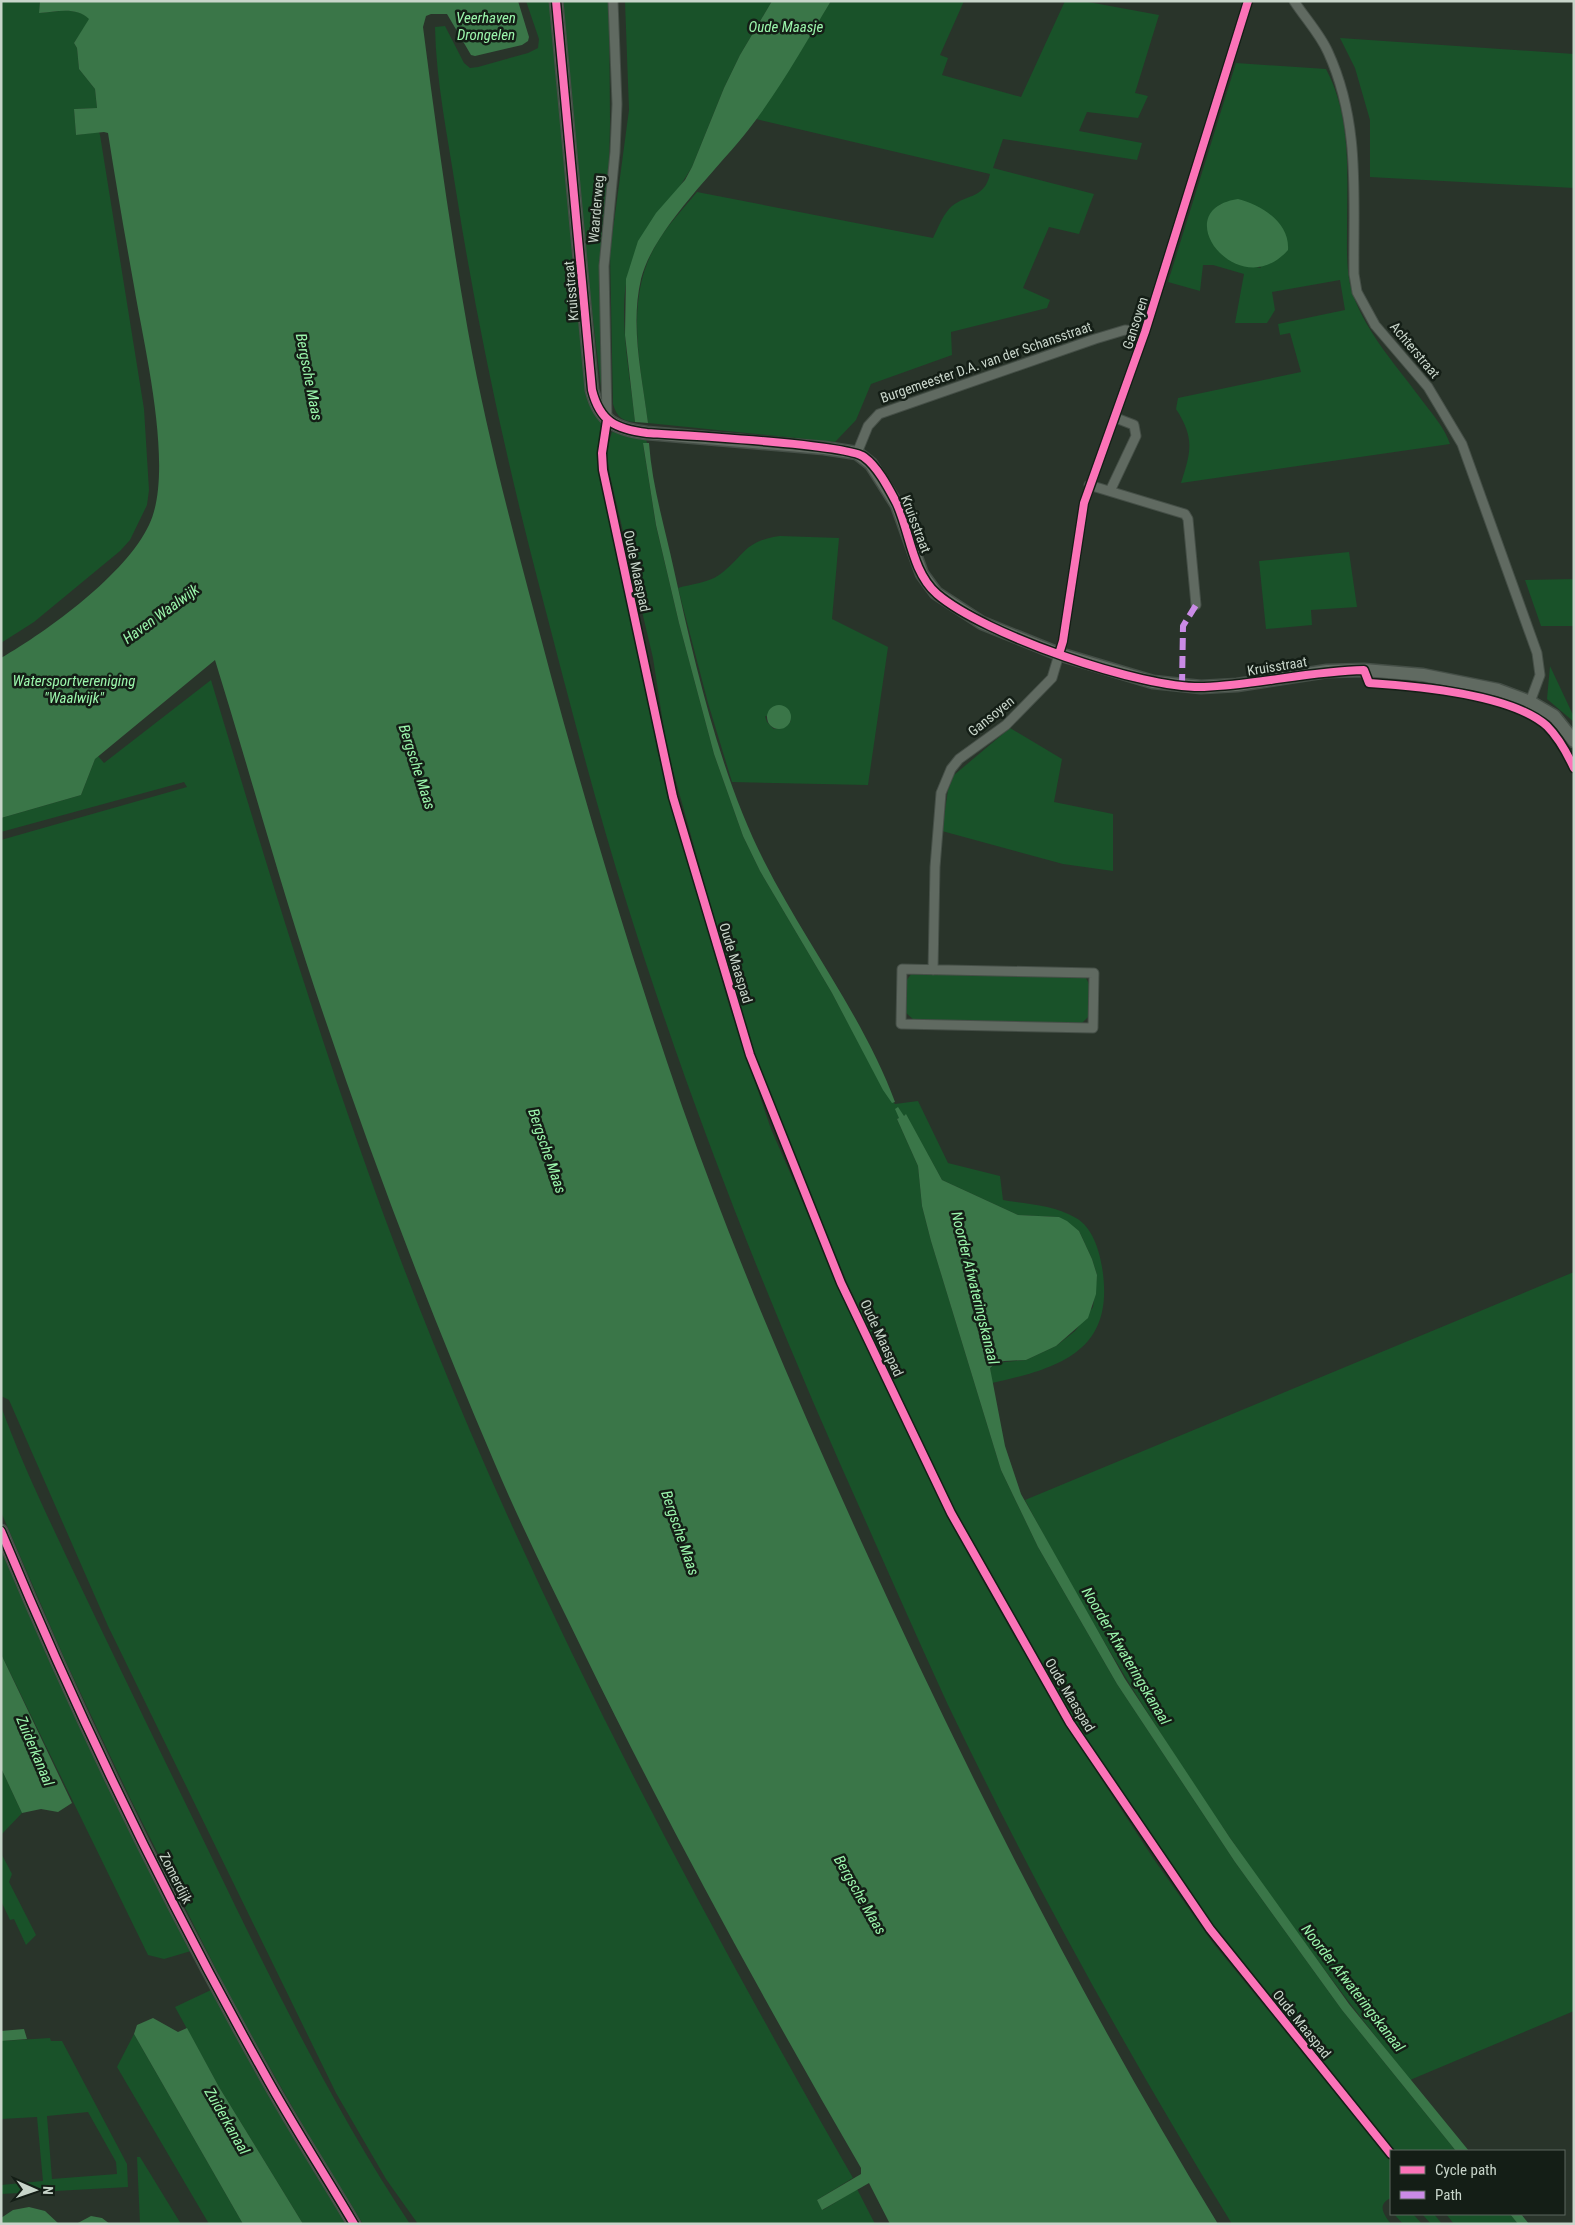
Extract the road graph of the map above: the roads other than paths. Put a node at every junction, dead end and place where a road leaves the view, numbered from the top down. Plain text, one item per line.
1 (556, 1) edge
2 (613, 1) edge
3 (1248, 1) edge
4 (1294, 1) edge
5 (1145, 332) junction
6 (1116, 418) junction
7 (607, 420) junction
8 (857, 453) junction
9 (1089, 485) junction
10 (1110, 491) junction
11 (1196, 605) dead end
12 (1059, 654) junction
13 (1530, 702) junction
14 (1574, 741) edge
15 (933, 970) junction
16 (1, 1531) edge
17 (354, 2224) edge

1 - 7 street, Kruisstraat
2 - 7 street, Waarderweg
3 - 5 street, Gansoyen
4 - 13 street, Achterstraat
5 - 6 street, Gansoyen
5 - 8 street, Burgemeester D.A. van der Schansstraat
6 - 9 street, Gansoyen
6 - 10 street
7 - 8 street
8 - 12 street, Kruisstraat
9 - 10 street
9 - 12 street, Gansoyen
10 - 11 street
12 - 13 street, Kruisstraat
12 - 15 street, Gansoyen
13 - 14 street, Kruisstraat
15 - 15 street
16 - 17 street, Zomerdijk

